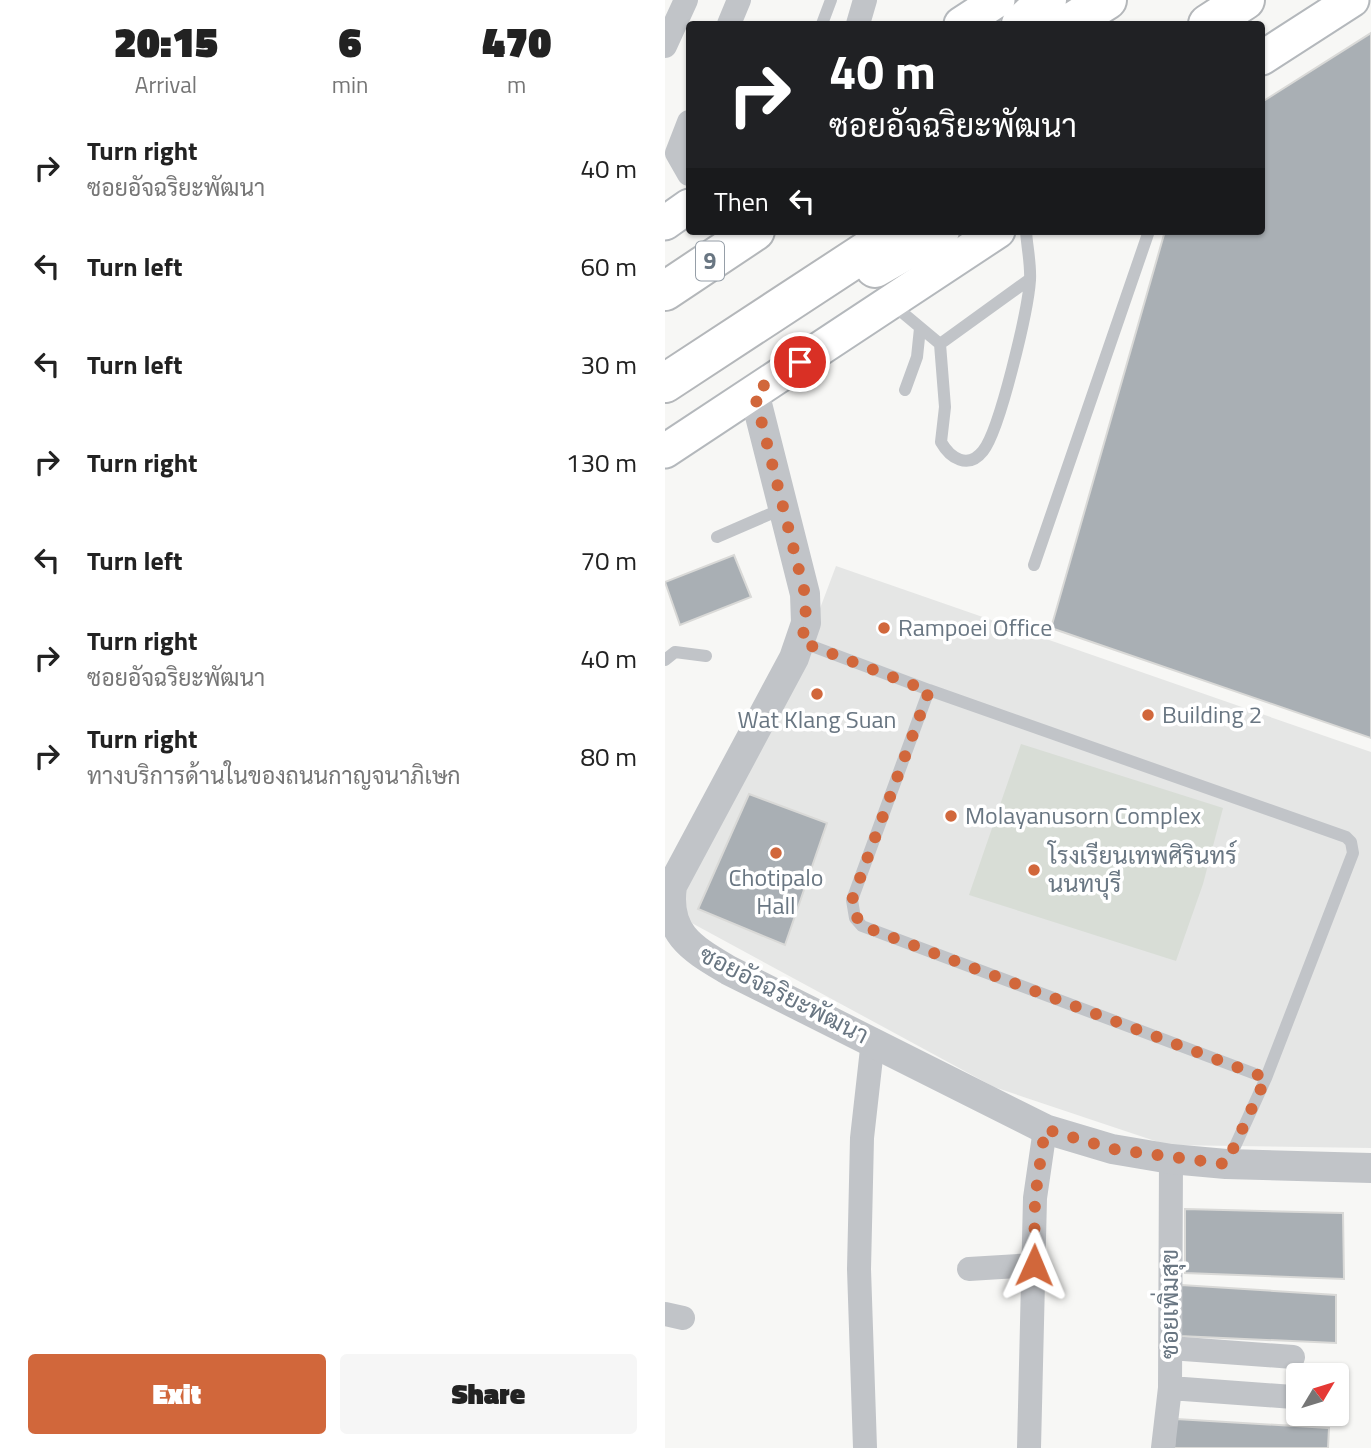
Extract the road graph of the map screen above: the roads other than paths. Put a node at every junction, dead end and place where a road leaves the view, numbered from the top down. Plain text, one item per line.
1 (686, 0) edge
2 (739, 0) edge
3 (831, 0) edge
4 (865, 0) edge
5 (998, 0) edge
6 (1047, 0) edge
7 (1107, 0) edge
8 (1245, 0) edge
9 (1352, 0) edge
10 (730, 21) edge
11 (823, 21) edge
12 (858, 21) edge
13 (966, 21) edge
14 (1024, 21) edge
15 (1074, 21) edge
16 (1213, 21) edge
17 (665, 46) edge
18 (1265, 56) edge
19 (686, 130) edge
20 (686, 169) edge
21 (686, 208) edge
22 (665, 223) edge
23 (749, 235) edge
24 (891, 235) edge
25 (933, 235) edge
26 (992, 235) edge
27 (1026, 235) edge
28 (1148, 235) edge
29 (1030, 279) junction
30 (665, 291) edge
31 (891, 303) junction
32 (783, 306) junction
33 (920, 328) junction
34 (940, 344) junction
35 (665, 383) edge
36 (905, 390) dead end
37 (754, 392) junction
38 (665, 451) edge
39 (784, 508) junction
40 (717, 537) dead end
41 (1034, 565) dead end
42 (801, 642) junction
43 (706, 656) dead end
44 (665, 660) edge
45 (929, 691) junction
46 (873, 1040) junction
47 (1266, 1078) junction
48 (1045, 1129) junction
49 (1171, 1159) junction
50 (1226, 1164) junction
51 (1371, 1168) edge
52 (1034, 1265) junction
53 (969, 1269) dead end
54 (1170, 1348) junction
55 (1293, 1357) dead end
56 (1170, 1388) junction
57 (1286, 1396) edge
58 (865, 1448) edge
59 (1029, 1448) edge
60 (1163, 1448) edge

1 - 17 street
2 - 10 street
3 - 11 lane
4 - 12 street
5 - 13 main road
6 - 14 highway
7 - 15 highway
8 - 16 highway
9 - 18 main road
19 - 20 street
21 - 22 main road
23 - 30 highway, 9
24 - 32 highway
25 - 32 highway
26 - 31 main road
27 - 29 lane
28 - 41 lane
29 - 34 lane
29 - 34 lane
31 - 33 lane
31 - 37 main road
32 - 35 highway
33 - 34 lane
33 - 36 lane
37 - 38 main road
37 - 39 street, ซอยอัจฉริยะพัฒนา
39 - 40 lane
39 - 42 street, ซอยอัจฉริยะพัฒนา
42 - 45 lane
42 - 46 street, ซอยอัจฉริยะพัฒนา
43 - 44 lane
45 - 47 lane
45 - 47 lane
46 - 48 street, ซอยอัจฉริยะพัฒนา
46 - 58 street
47 - 50 lane
48 - 49 street, ซอยอัจฉริยะพัฒนา
48 - 52 street
49 - 50 street, ซอยอัจฉริยะพัฒนา
49 - 54 street, ซอยเพิ่มสุข
50 - 51 street, ซอยอัจฉริยะพัฒนา
52 - 53 street
52 - 59 street
54 - 55 street
54 - 56 street, ซอยเพิ่มสุข
56 - 57 street
56 - 60 street, ซอยเพิ่มสุข

